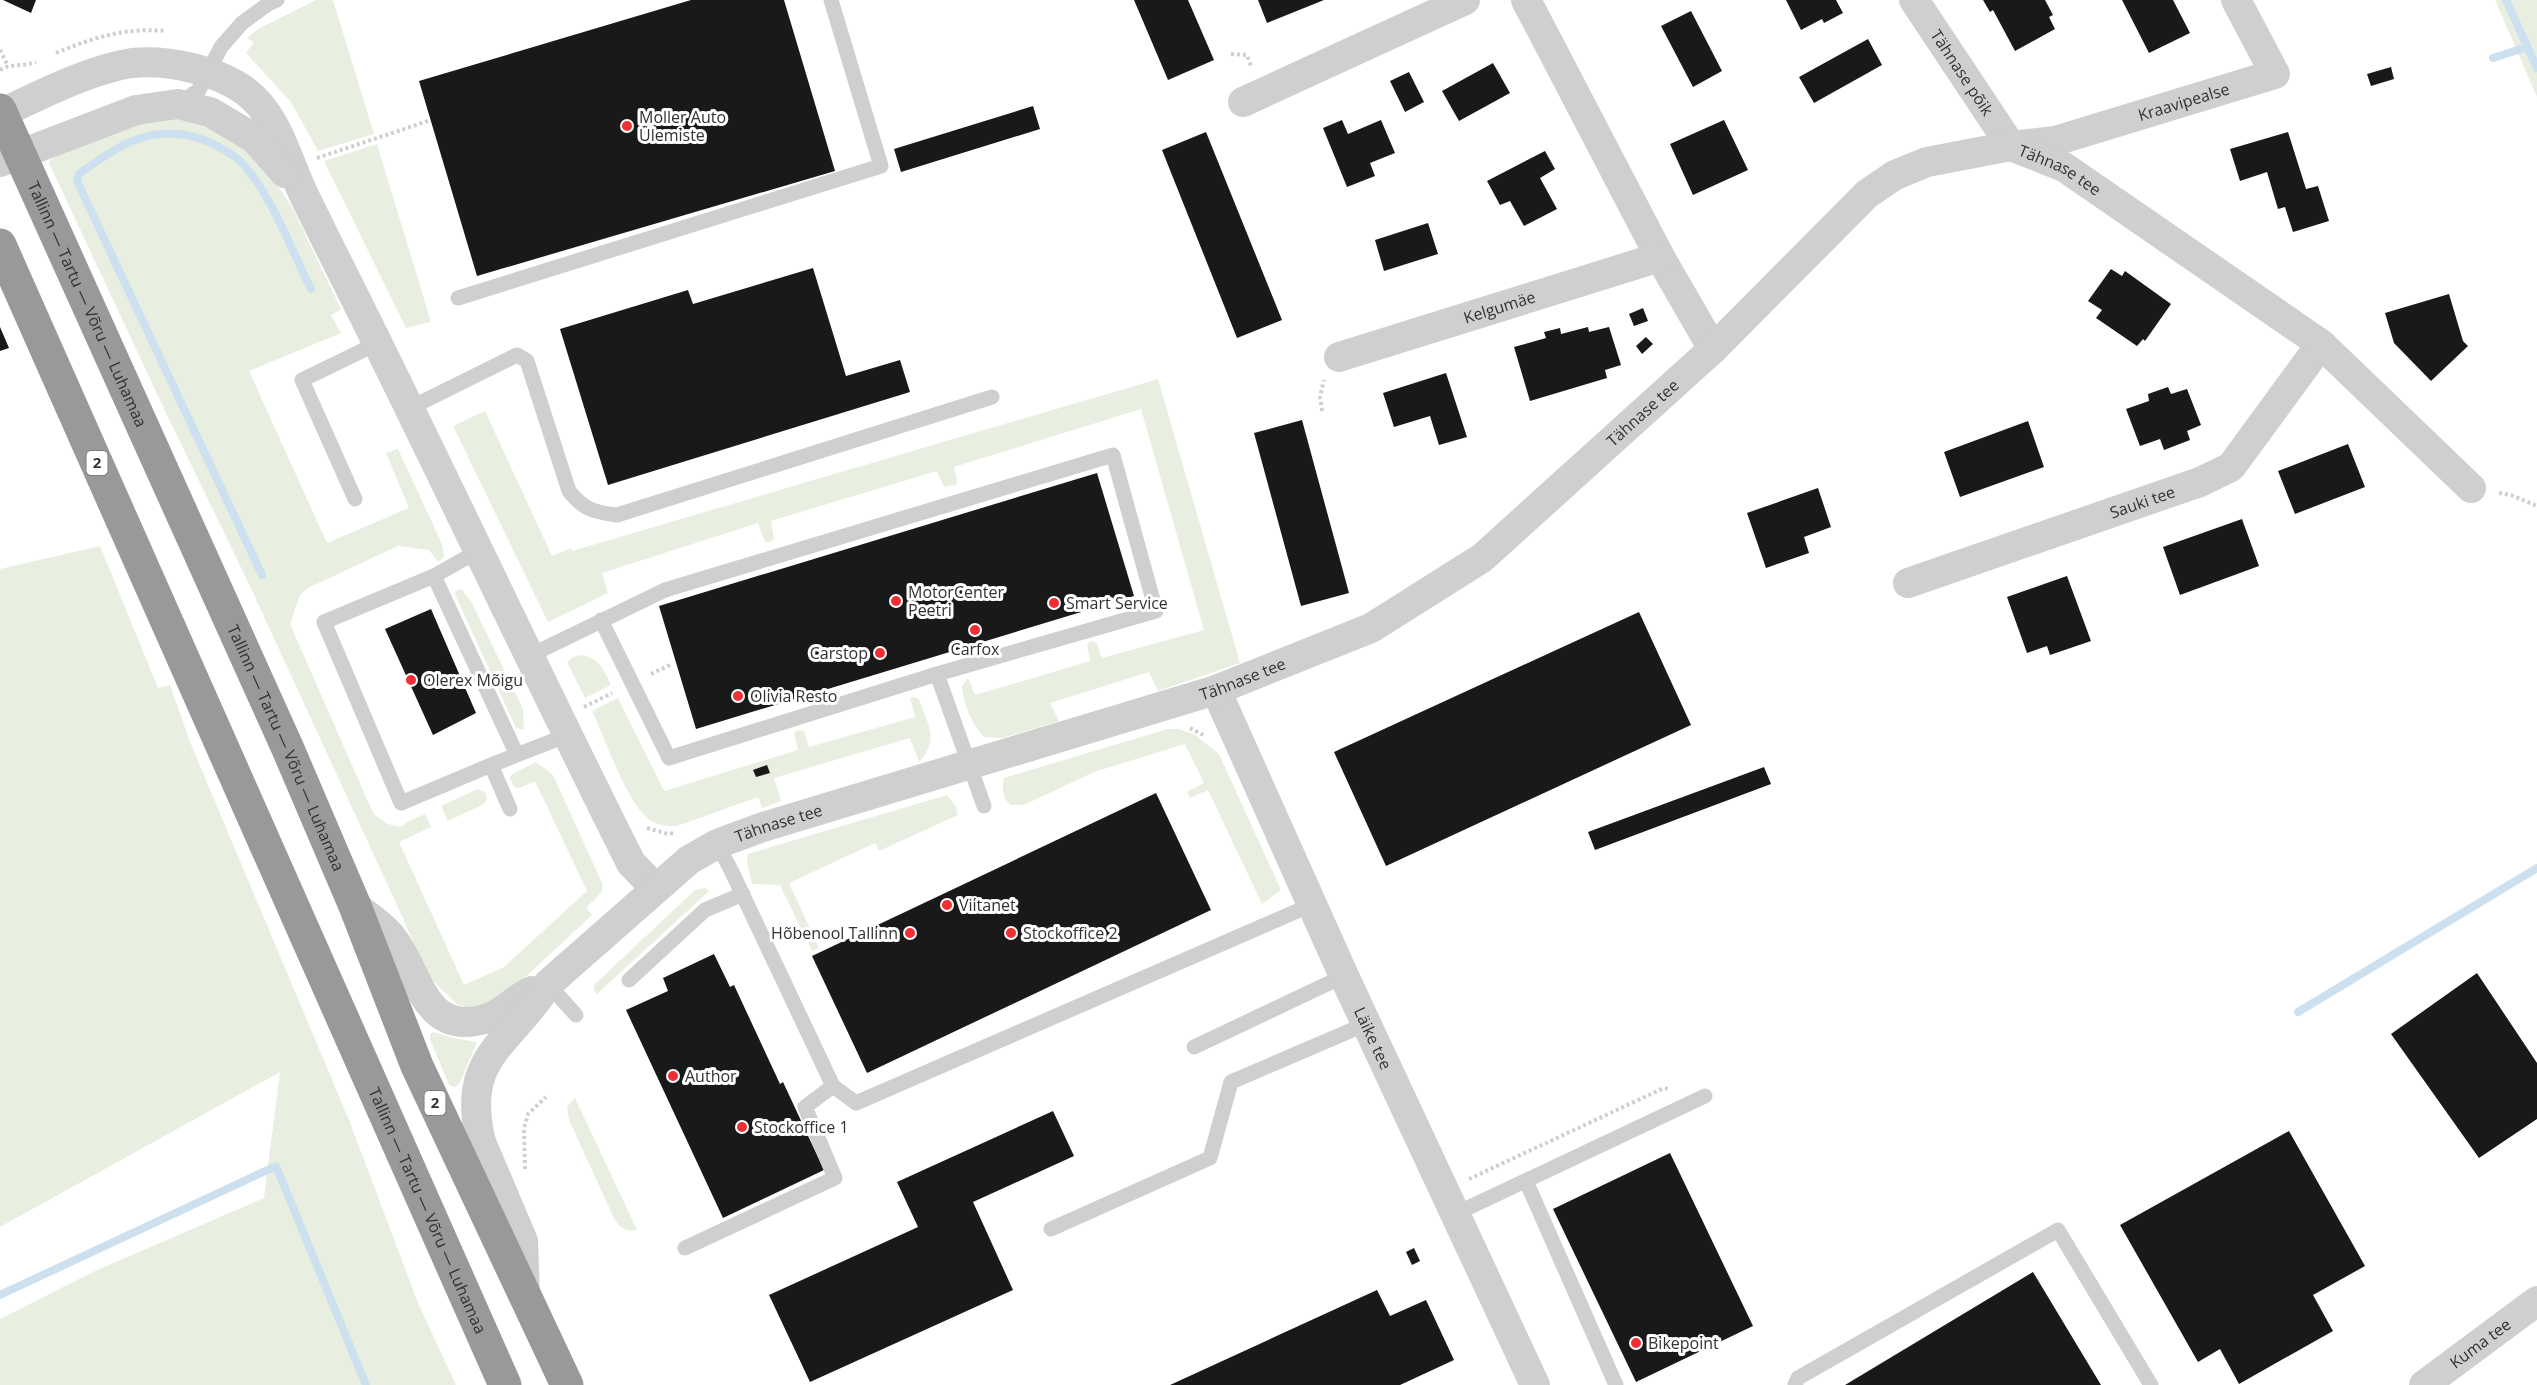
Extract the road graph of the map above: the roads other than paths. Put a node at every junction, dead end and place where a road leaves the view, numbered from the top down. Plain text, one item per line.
1 (277, 0) edge
2 (831, 0) edge
3 (1465, 0) edge
4 (1526, 0) edge
5 (1914, 0) edge
6 (2236, 0) edge
7 (210, 72) junction
8 (1243, 102) dead end
9 (178, 104) junction
10 (0, 112) edge
11 (2011, 146) junction
12 (10, 158) edge
13 (303, 193) junction
14 (0, 245) edge
15 (1660, 257) junction
16 (459, 298) dead end
17 (378, 343) junction
18 (2321, 345) junction
19 (1713, 349) junction
20 (1339, 357) dead end
21 (992, 397) dead end
22 (410, 408) junction
23 (2471, 488) road end
24 (355, 499) dead end
25 (478, 551) junction
26 (434, 576) junction
27 (1908, 583) dead end
28 (601, 620) junction
29 (529, 656) junction
30 (937, 674) junction
31 (1216, 690) junction
32 (568, 735) junction
33 (517, 755) junction
34 (491, 765) junction
35 (969, 766) junction
36 (984, 806) dead end
37 (510, 809) dead end
38 (717, 844) junction
39 (655, 888) junction
40 (743, 894) junction
41 (1311, 905) junction
42 (355, 906) junction
43 (1344, 976) junction
44 (629, 980) dead end
45 (548, 984) junction
46 (576, 1015) dead end
47 (1366, 1024) junction
48 (1194, 1047) dead end
49 (833, 1086) junction
50 (1705, 1096) dead end
51 (1526, 1181) junction
52 (1455, 1214) junction
53 (1051, 1229) dead end
54 (685, 1248) dead end
55 (525, 1296) junction
56 (2537, 1301) edge
57 (505, 1385) edge
58 (567, 1385) edge
59 (1535, 1385) edge
60 (1616, 1385) edge
61 (1795, 1385) edge
62 (2151, 1385) edge
63 (2424, 1385) edge

1 - 7 lane
2 - 16 lane
3 - 8 street
4 - 15 street
5 - 11 street, Tähnase põik
6 - 11 street, Kraavipealse
7 - 9 lane
7 - 10 street
7 - 13 street
9 - 12 street
9 - 13 street
10 - 12 highway, Tallinn — Tartu — Võru — Luhamaa / 2
11 - 18 street, Tähnase tee
11 - 19 street, Tähnase tee
12 - 42 highway, Tallinn — Tartu — Võru — Luhamaa / 2
13 - 17 street
14 - 57 highway, Tallinn — Tartu — Võru — Luhamaa / 2
15 - 19 street
15 - 20 street, Kelgumäe
17 - 22 street
17 - 24 lane
18 - 23 street, Tähnase tee
18 - 27 street, Sauki tee
19 - 31 street, Tähnase tee
21 - 22 lane
22 - 25 street
25 - 26 lane
25 - 29 street
26 - 33 lane
26 - 34 lane
28 - 29 lane
28 - 30 lane
28 - 30 lane
29 - 32 street
30 - 35 lane
31 - 35 street, Tähnase tee
31 - 41 street, Läike tee
32 - 33 lane
32 - 39 street
33 - 34 lane
34 - 37 lane
35 - 36 lane
35 - 38 street, Tähnase tee
38 - 39 street, Tähnase tee
38 - 40 lane
39 - 45 street, Tähnase tee
40 - 44 lane
40 - 49 lane
41 - 43 street, Läike tee
41 - 49 lane
42 - 45 street
42 - 55 highway, Tallinn — Tartu — Võru — Luhamaa / 2
43 - 47 street, Läike tee
43 - 48 lane
45 - 46 lane
45 - 55 street
47 - 52 street, Läike tee
47 - 53 lane
49 - 54 lane
50 - 51 lane
51 - 52 lane
51 - 60 lane
52 - 59 street, Läike tee
55 - 58 highway, Tallinn — Tartu — Võru — Luhamaa / 2
56 - 63 street, Kuma tee
61 - 62 lane

